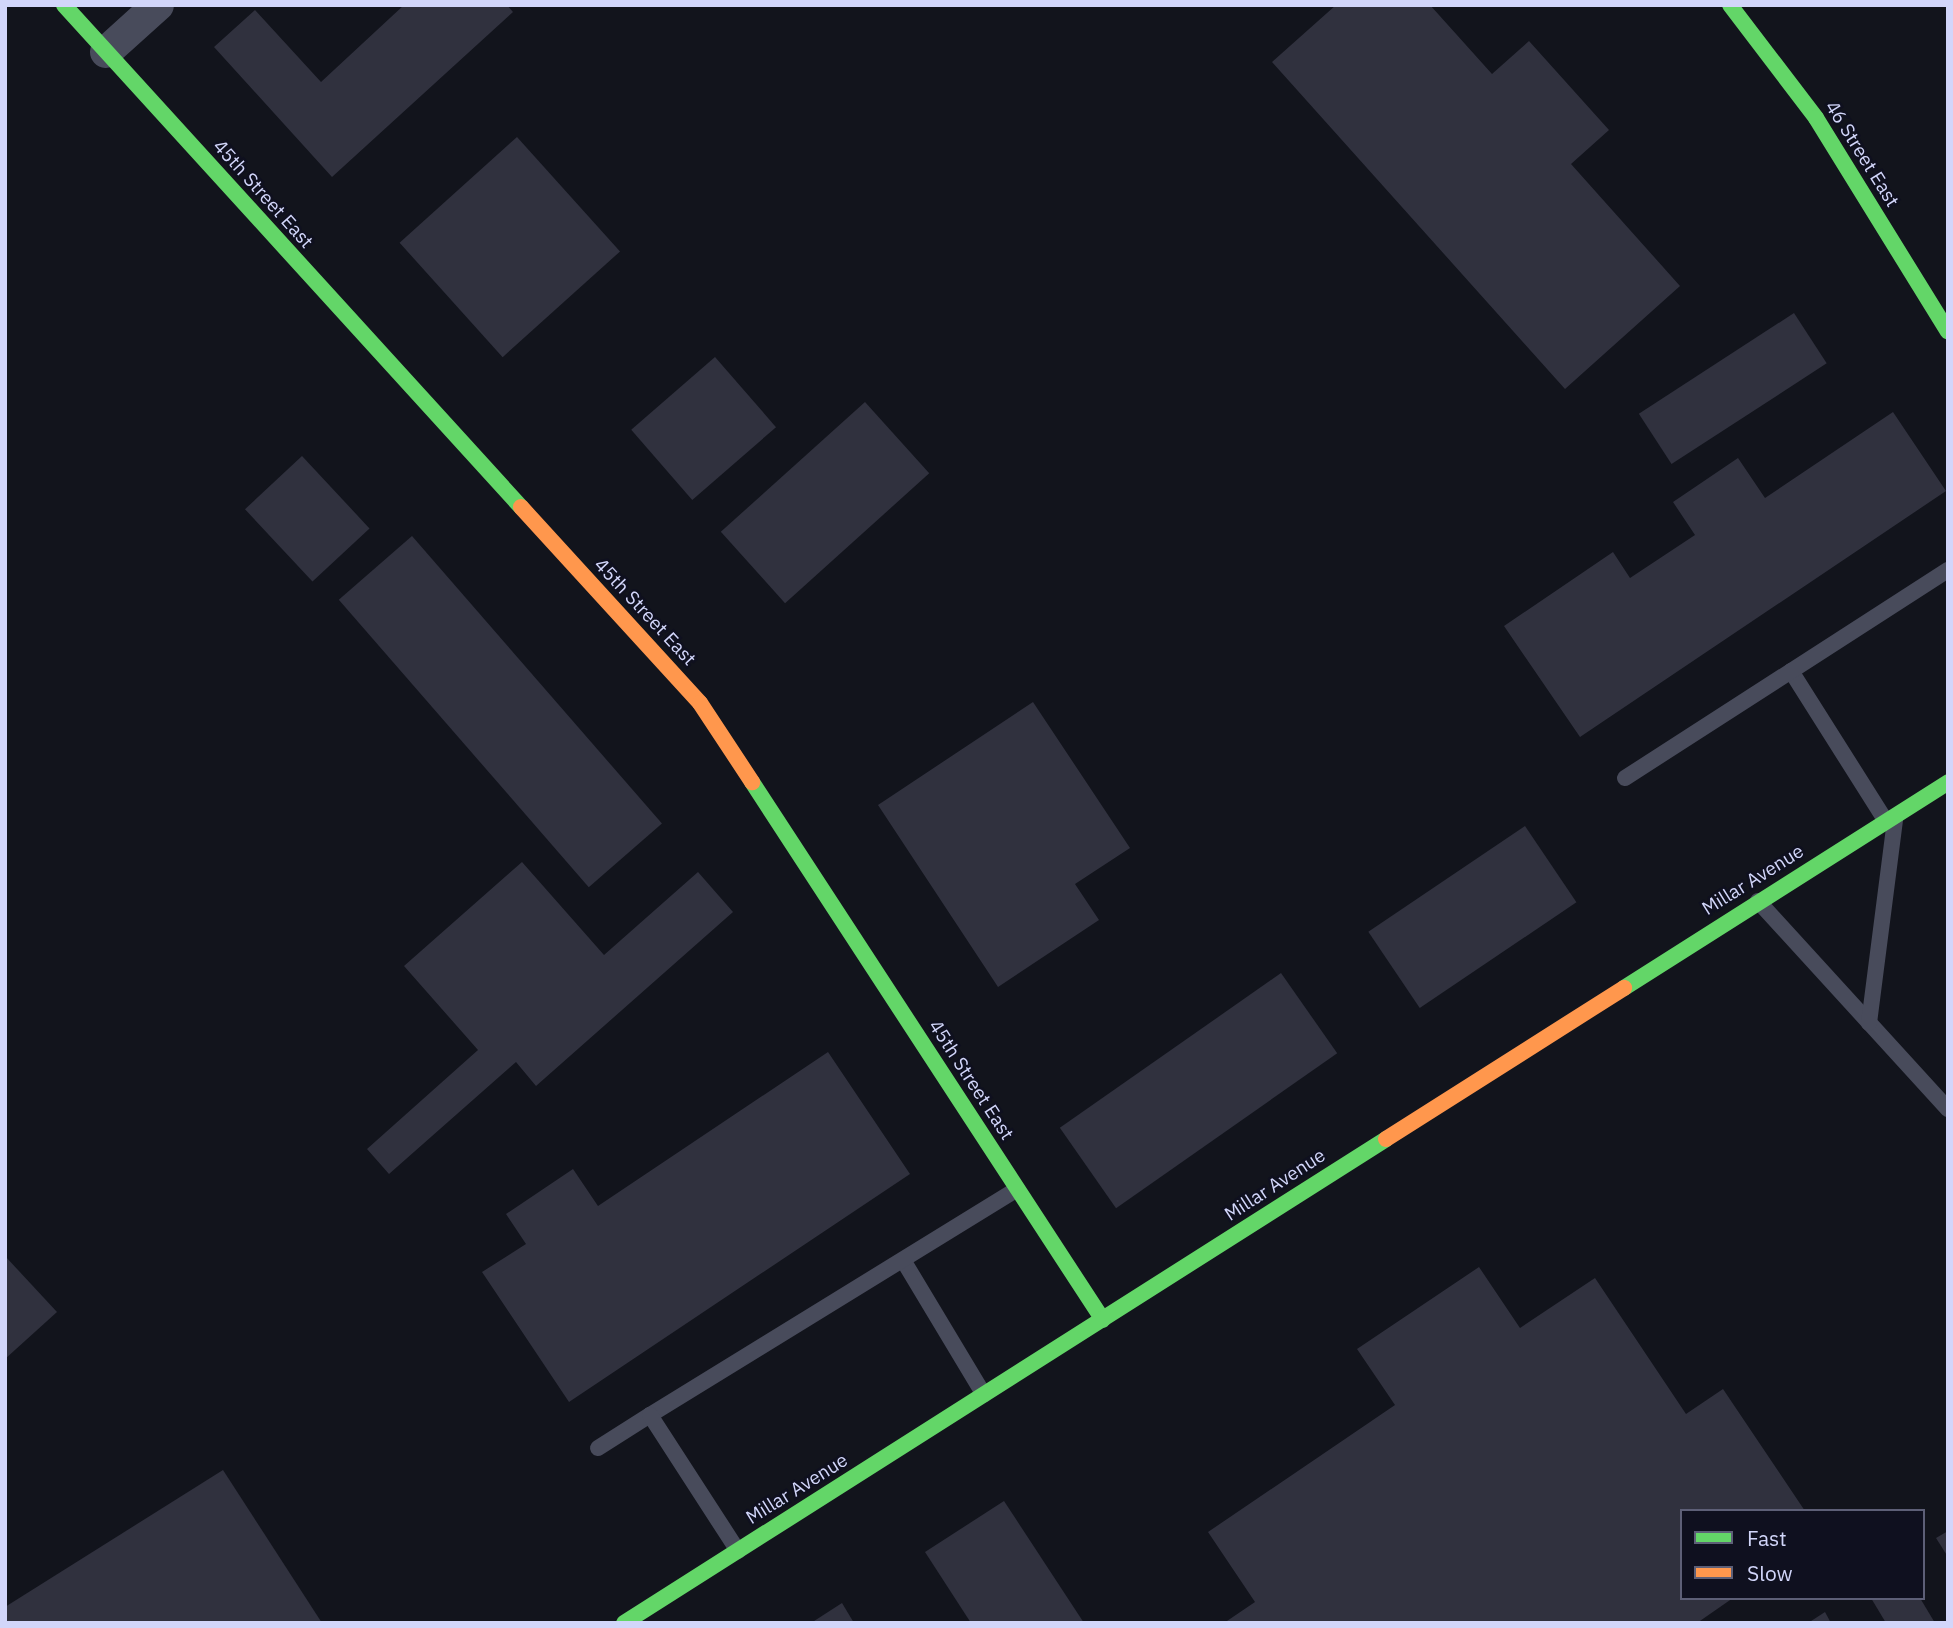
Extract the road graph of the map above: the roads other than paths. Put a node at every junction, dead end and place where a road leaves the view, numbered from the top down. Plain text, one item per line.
1 (64, 5) edge
2 (158, 5) edge
3 (1730, 5) edge
4 (106, 52) junction
5 (1948, 332) edge
6 (1948, 570) edge
7 (1791, 671) junction
8 (1625, 778) dead end
9 (1948, 782) edge
10 (1891, 818) junction
11 (1758, 901) junction
12 (1869, 1023) junction
13 (1948, 1109) edge
14 (1017, 1189) junction
15 (902, 1260) junction
16 (1103, 1320) junction
17 (985, 1395) junction
18 (650, 1415) junction
19 (598, 1448) dead end
20 (738, 1551) junction
21 (624, 1623) edge

1 - 4 street, 45th Street East
2 - 4 street
3 - 5 street, 46 Street East
4 - 14 street, 45th Street East
6 - 7 lane
7 - 8 lane
7 - 10 lane
9 - 10 street, Millar Avenue
10 - 11 street, Millar Avenue
10 - 12 lane
11 - 12 lane
11 - 16 street, Millar Avenue
12 - 13 lane
14 - 15 lane
14 - 16 street, 45th Street East
15 - 17 lane
15 - 18 lane
16 - 17 street, Millar Avenue
17 - 20 street, Millar Avenue
18 - 19 lane
18 - 20 lane
20 - 21 street, Millar Avenue

